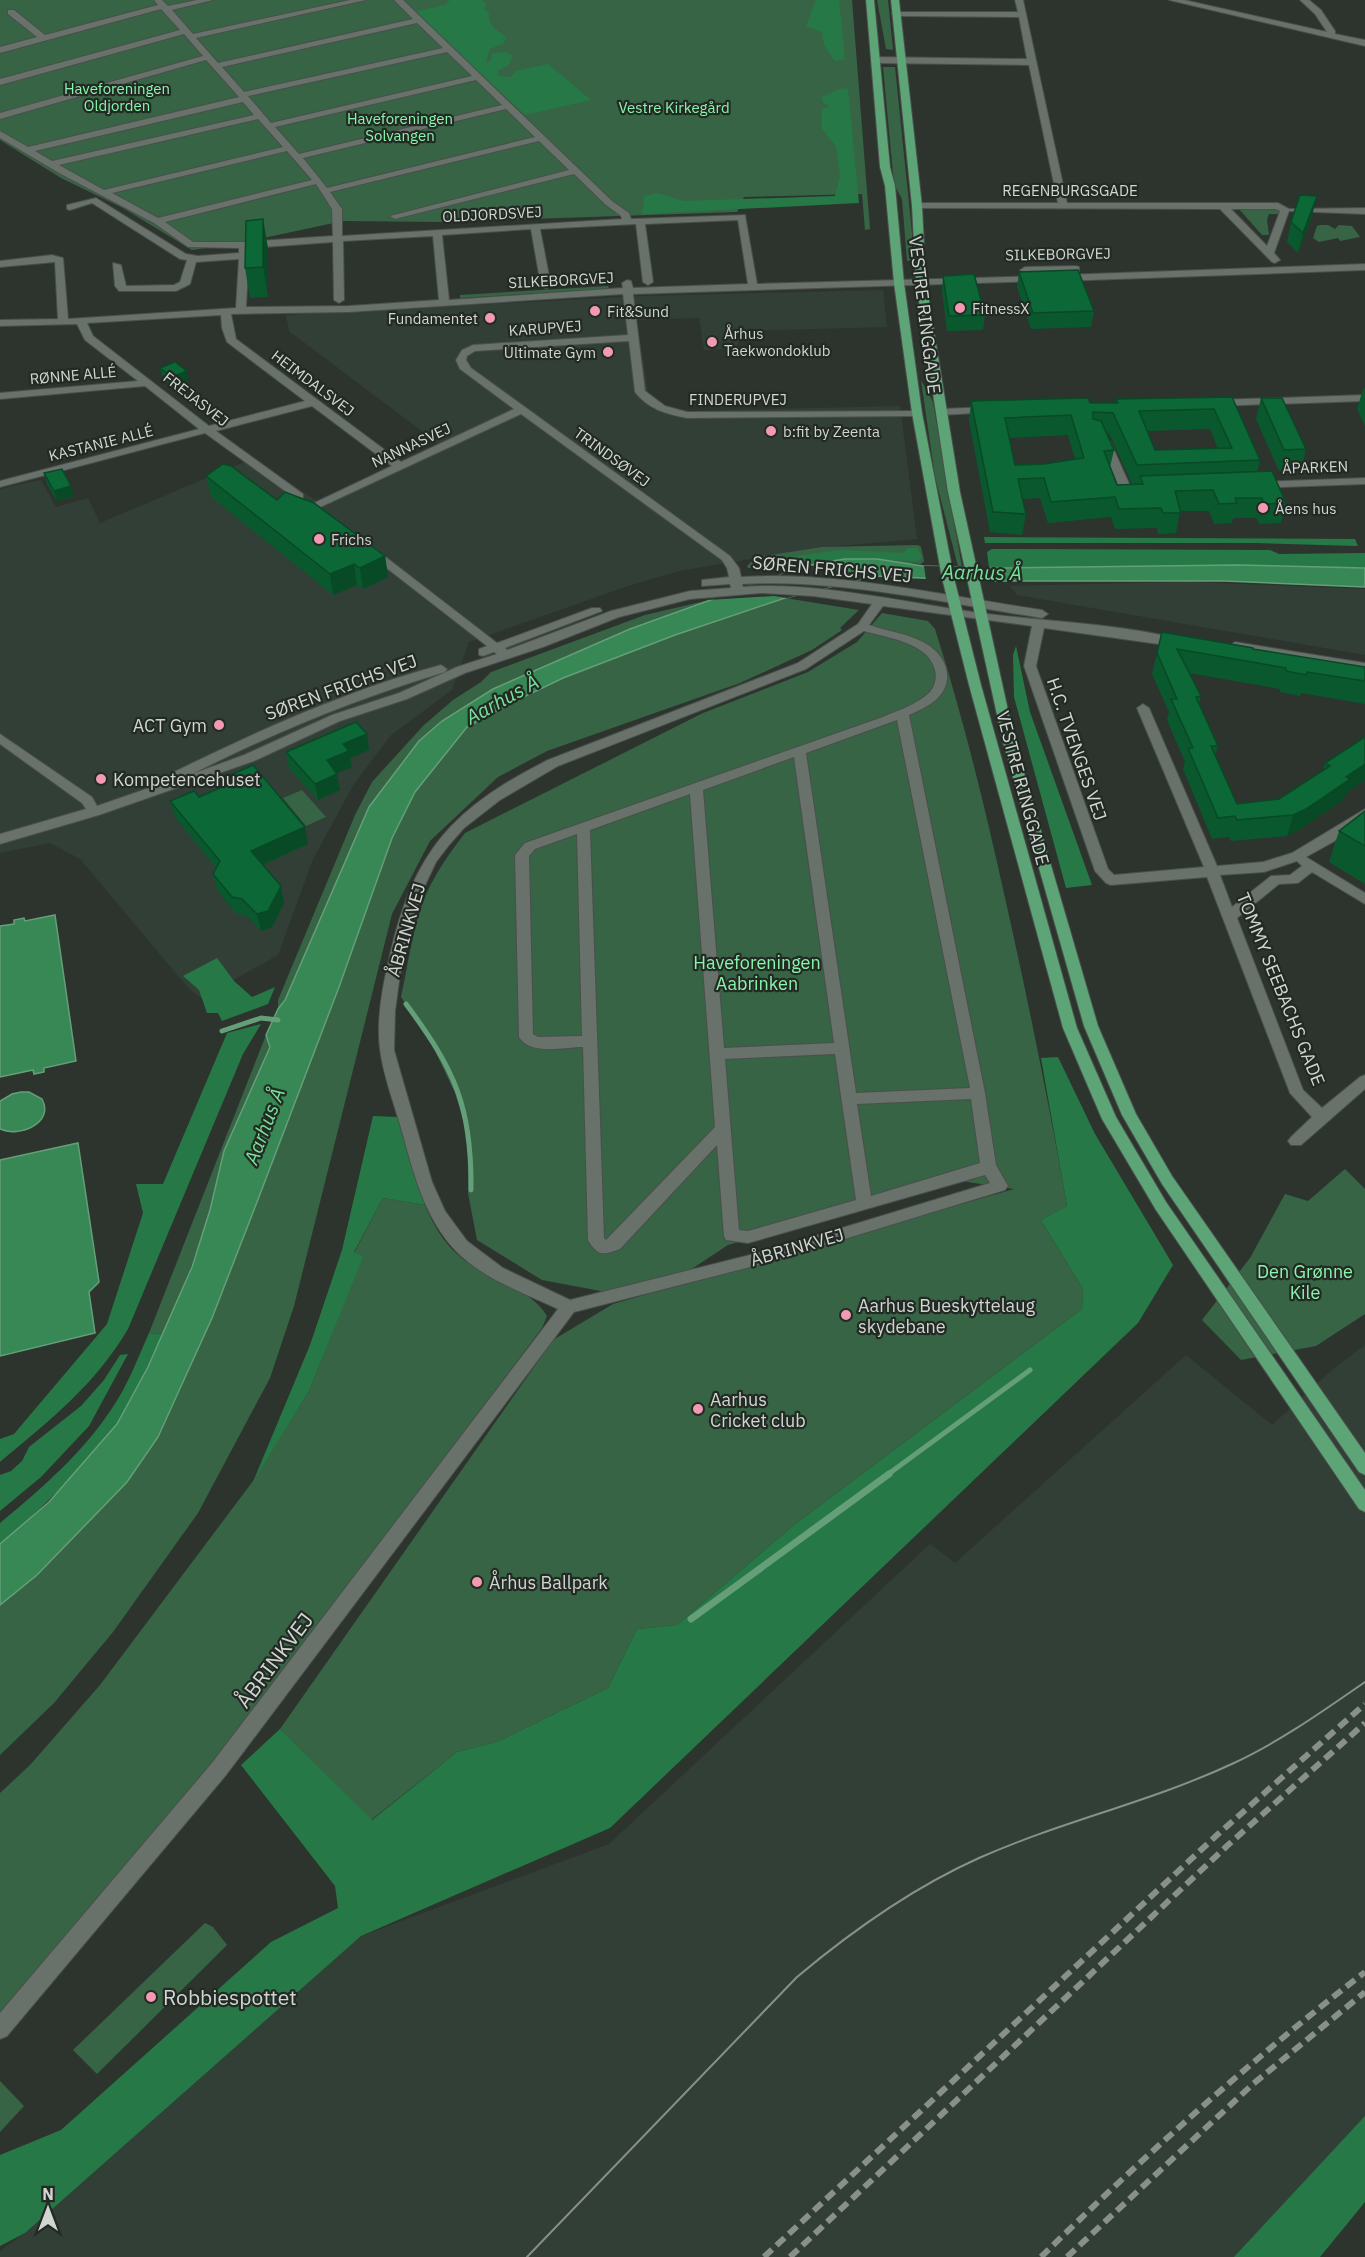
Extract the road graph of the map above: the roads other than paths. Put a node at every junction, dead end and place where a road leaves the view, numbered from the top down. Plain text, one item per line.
1 (209, 0) edge
2 (362, 0) edge
3 (398, 0) edge
4 (870, 0) edge
5 (895, 0) edge
6 (1019, 0) edge
7 (1173, 0) edge
8 (1304, 0) edge
9 (162, 5) edge
10 (11, 12) dead end
11 (896, 14) junction
12 (1022, 15) junction
13 (419, 20) junction
14 (187, 34) junction
15 (1330, 35) junction
16 (43, 38) junction
17 (1365, 43) edge
18 (448, 49) junction
19 (0, 50) edge
20 (875, 56) junction
21 (901, 56) junction
22 (208, 57) junction
23 (1031, 58) junction
24 (216, 66) junction
25 (479, 77) junction
26 (0, 82) edge
27 (243, 97) junction
28 (508, 106) junction
29 (0, 116) edge
30 (260, 116) junction
31 (269, 126) junction
32 (0, 134) edge
33 (541, 138) junction
34 (288, 148) junction
35 (27, 150) junction
36 (296, 157) junction
37 (51, 164) junction
38 (576, 171) junction
39 (318, 181) junction
40 (325, 191) junction
41 (102, 193) junction
42 (1063, 205) junction
43 (917, 206) junction
44 (1223, 206) junction
45 (70, 207) dead end
46 (1285, 210) junction
47 (1365, 211) edge
48 (395, 216) dead end
49 (640, 220) junction
50 (157, 221) junction
51 (627, 221) junction
52 (535, 226) junction
53 (437, 232) junction
54 (337, 238) junction
55 (244, 245) junction
56 (1270, 252) junction
57 (244, 256) junction
58 (192, 259) junction
59 (1365, 259) edge
60 (0, 264) edge
61 (116, 265) dead end
62 (1279, 266) junction
63 (1365, 267) edge
64 (921, 277) junction
65 (899, 278) junction
66 (648, 282) junction
67 (752, 283) junction
68 (546, 286) junction
69 (627, 287) junction
70 (443, 298) junction
71 (339, 300) junction
72 (247, 310) junction
73 (226, 312) junction
74 (82, 321) junction
75 (63, 322) junction
76 (0, 324) edge
77 (0, 329) edge
78 (634, 338) junction
79 (460, 356) joint
80 (148, 383) junction
81 (0, 396) edge
82 (1365, 398) edge
83 (313, 402) junction
84 (1205, 404) edge
85 (522, 410) junction
86 (995, 410) edge
87 (940, 412) junction
88 (917, 413) junction
89 (209, 431) junction
90 (1095, 436) edge
91 (400, 467) junction
92 (1365, 480) edge
93 (0, 484) edge
94 (1243, 486) edge
95 (1150, 491) edge
96 (319, 511) joint
97 (361, 543) edge
98 (736, 585) junction
99 (880, 602) junction
100 (955, 607) junction
101 (980, 611) junction
102 (1039, 624) junction
103 (862, 627) junction
104 (500, 650) junction
105 (1365, 667) edge
106 (1365, 675) edge
107 (1143, 708) dead end
108 (902, 713) junction
109 (0, 738) edge
110 (799, 750) junction
111 (696, 786) junction
112 (94, 812) junction
113 (1365, 813) edge
114 (1351, 823) junction
115 (583, 827) junction
116 (1365, 831) edge
117 (0, 839) edge
118 (1297, 856) junction
119 (1311, 866) junction
120 (1212, 871) junction
121 (1365, 899) edge
122 (1230, 916) junction
123 (590, 1041) junction
124 (840, 1048) junction
125 (717, 1054) junction
126 (1365, 1081) edge
127 (978, 1093) junction
128 (848, 1099) junction
129 (1321, 1117) junction
130 (723, 1129) junction
131 (1296, 1141) dead end
132 (988, 1166) junction
133 (864, 1202) junction
134 (569, 1307) junction
135 (1365, 1467) edge
136 (1365, 1504) edge
137 (0, 2029) edge

1 - 9 street
2 - 14 street
3 - 13 street
4 - 20 main road, VESTRE RINGGADE
5 - 11 main road, VESTRE RINGGADE
6 - 12 street
7 - 15 street
8 - 15 street
9 - 14 street
9 - 16 street
10 - 16 street
11 - 12 street
11 - 21 main road, VESTRE RINGGADE
12 - 23 street
13 - 18 street
13 - 24 street
14 - 22 street
14 - 26 street
15 - 17 street
16 - 19 street
18 - 25 street
18 - 27 street
20 - 21 street
20 - 65 main road, VESTRE RINGGADE
21 - 23 street
21 - 43 main road, VESTRE RINGGADE
22 - 24 street
22 - 29 street
23 - 42 street
24 - 27 street
25 - 28 street
25 - 31 street
27 - 30 street
27 - 35 street
28 - 33 street
28 - 36 street
30 - 31 street
30 - 37 street
31 - 34 street
32 - 35 street, OLDJORDSVEJ
33 - 38 street
33 - 40 street
34 - 36 street
34 - 41 street
35 - 37 street, OLDJORDSVEJ
36 - 39 street
37 - 41 street, OLDJORDSVEJ
38 - 48 street
38 - 51 street
39 - 40 street
39 - 50 street
40 - 54 street
41 - 50 street, OLDJORDSVEJ
42 - 43 street, REGENBURGSGADE
42 - 44 street, REGENBURGSGADE
43 - 64 main road, VESTRE RINGGADE
44 - 46 street, REGENBURGSGADE
44 - 56 street
45 - 58 street
46 - 47 street, REGENBURGSGADE
46 - 56 street
49 - 51 street, OLDJORDSVEJ
49 - 66 street
49 - 67 street, OLDJORDSVEJ
50 - 55 street, OLDJORDSVEJ
51 - 52 street, OLDJORDSVEJ
52 - 53 street, OLDJORDSVEJ
52 - 68 street, SILKEBORGVEJ
53 - 54 street, OLDJORDSVEJ
53 - 70 street
54 - 55 street, OLDJORDSVEJ
54 - 71 street
55 - 57 street
56 - 62 street
57 - 58 street
57 - 72 street
58 - 61 street
59 - 62 street, SILKEBORGVEJ
60 - 75 street
62 - 63 street, SILKEBORGVEJ
62 - 64 street, SILKEBORGVEJ
64 - 65 street, SILKEBORGVEJ
64 - 87 main road, VESTRE RINGGADE
65 - 67 street, SILKEBORGVEJ
65 - 88 main road, VESTRE RINGGADE
66 - 67 street, SILKEBORGVEJ
66 - 69 street, SILKEBORGVEJ
67 - 69 street, SILKEBORGVEJ
68 - 69 street, SILKEBORGVEJ
68 - 70 street, SILKEBORGVEJ
69 - 70 street, SILKEBORGVEJ
69 - 78 street, FINDERUPVEJ
70 - 71 street, SILKEBORGVEJ
70 - 72 street, SILKEBORGVEJ
71 - 72 street, SILKEBORGVEJ
72 - 73 street, SILKEBORGVEJ
73 - 74 street, SILKEBORGVEJ
73 - 83 street, HEIMDALSVEJ
74 - 75 street, SILKEBORGVEJ
74 - 80 street, FREJASVEJ
75 - 76 street, SILKEBORGVEJ
75 - 77 street, SILKEBORGVEJ
78 - 79 street, KARUPVEJ
78 - 88 street, FINDERUPVEJ
79 - 85 street, TRINDSØVEJ
80 - 81 street, RØNNE ALLÉ
80 - 89 street, FREJASVEJ
82 - 84 street
83 - 89 street, KASTANIE ALLÉ
83 - 91 street, HEIMDALSVEJ
85 - 91 street, NANNASVEJ
85 - 98 street, TRINDSØVEJ
86 - 87 street
87 - 101 main road, VESTRE RINGGADE
88 - 100 main road, VESTRE RINGGADE
89 - 93 street, KASTANIE ALLÉ
89 - 96 street, FREJASVEJ
90 - 95 street
91 - 96 street, NANNASVEJ
92 - 94 street, ÅPARKEN
97 - 104 street
98 - 99 street, SØREN FRICHS VEJ
98 - 100 street, SØREN FRICHS VEJ
98 - 104 street, SØREN FRICHS VEJ
99 - 100 street, SØREN FRICHS VEJ
99 - 103 street, ÅBRINKVEJ
100 - 101 street, SØREN FRICHS VEJ
100 - 136 main road, VESTRE RINGGADE
101 - 102 street, SØREN FRICHS VEJ
101 - 102 street, SØREN FRICHS VEJ
101 - 135 main road, VESTRE RINGGADE
102 - 120 street, H.C. TVENGES VEJ
103 - 108 street
103 - 134 street, ÅBRINKVEJ
104 - 112 street, SØREN FRICHS VEJ
105 - 106 street
107 - 120 street, TOMMY SEEBACHS GADE
108 - 110 street
108 - 127 street
109 - 112 street
110 - 111 street
110 - 124 street
111 - 115 street
111 - 125 street
112 - 117 street, SØREN FRICHS VEJ
113 - 114 street
114 - 116 street
114 - 118 street
115 - 123 street
115 - 123 street
118 - 119 street
118 - 120 street
119 - 121 street
119 - 122 street
120 - 122 street, TOMMY SEEBACHS GADE
122 - 129 street, TOMMY SEEBACHS GADE
123 - 130 street
124 - 125 street
124 - 128 street
125 - 130 street
126 - 129 street
127 - 128 street
127 - 132 street
128 - 133 street
129 - 131 street
130 - 133 street
132 - 133 street
132 - 134 street, ÅBRINKVEJ
134 - 137 street, ÅBRINKVEJ

